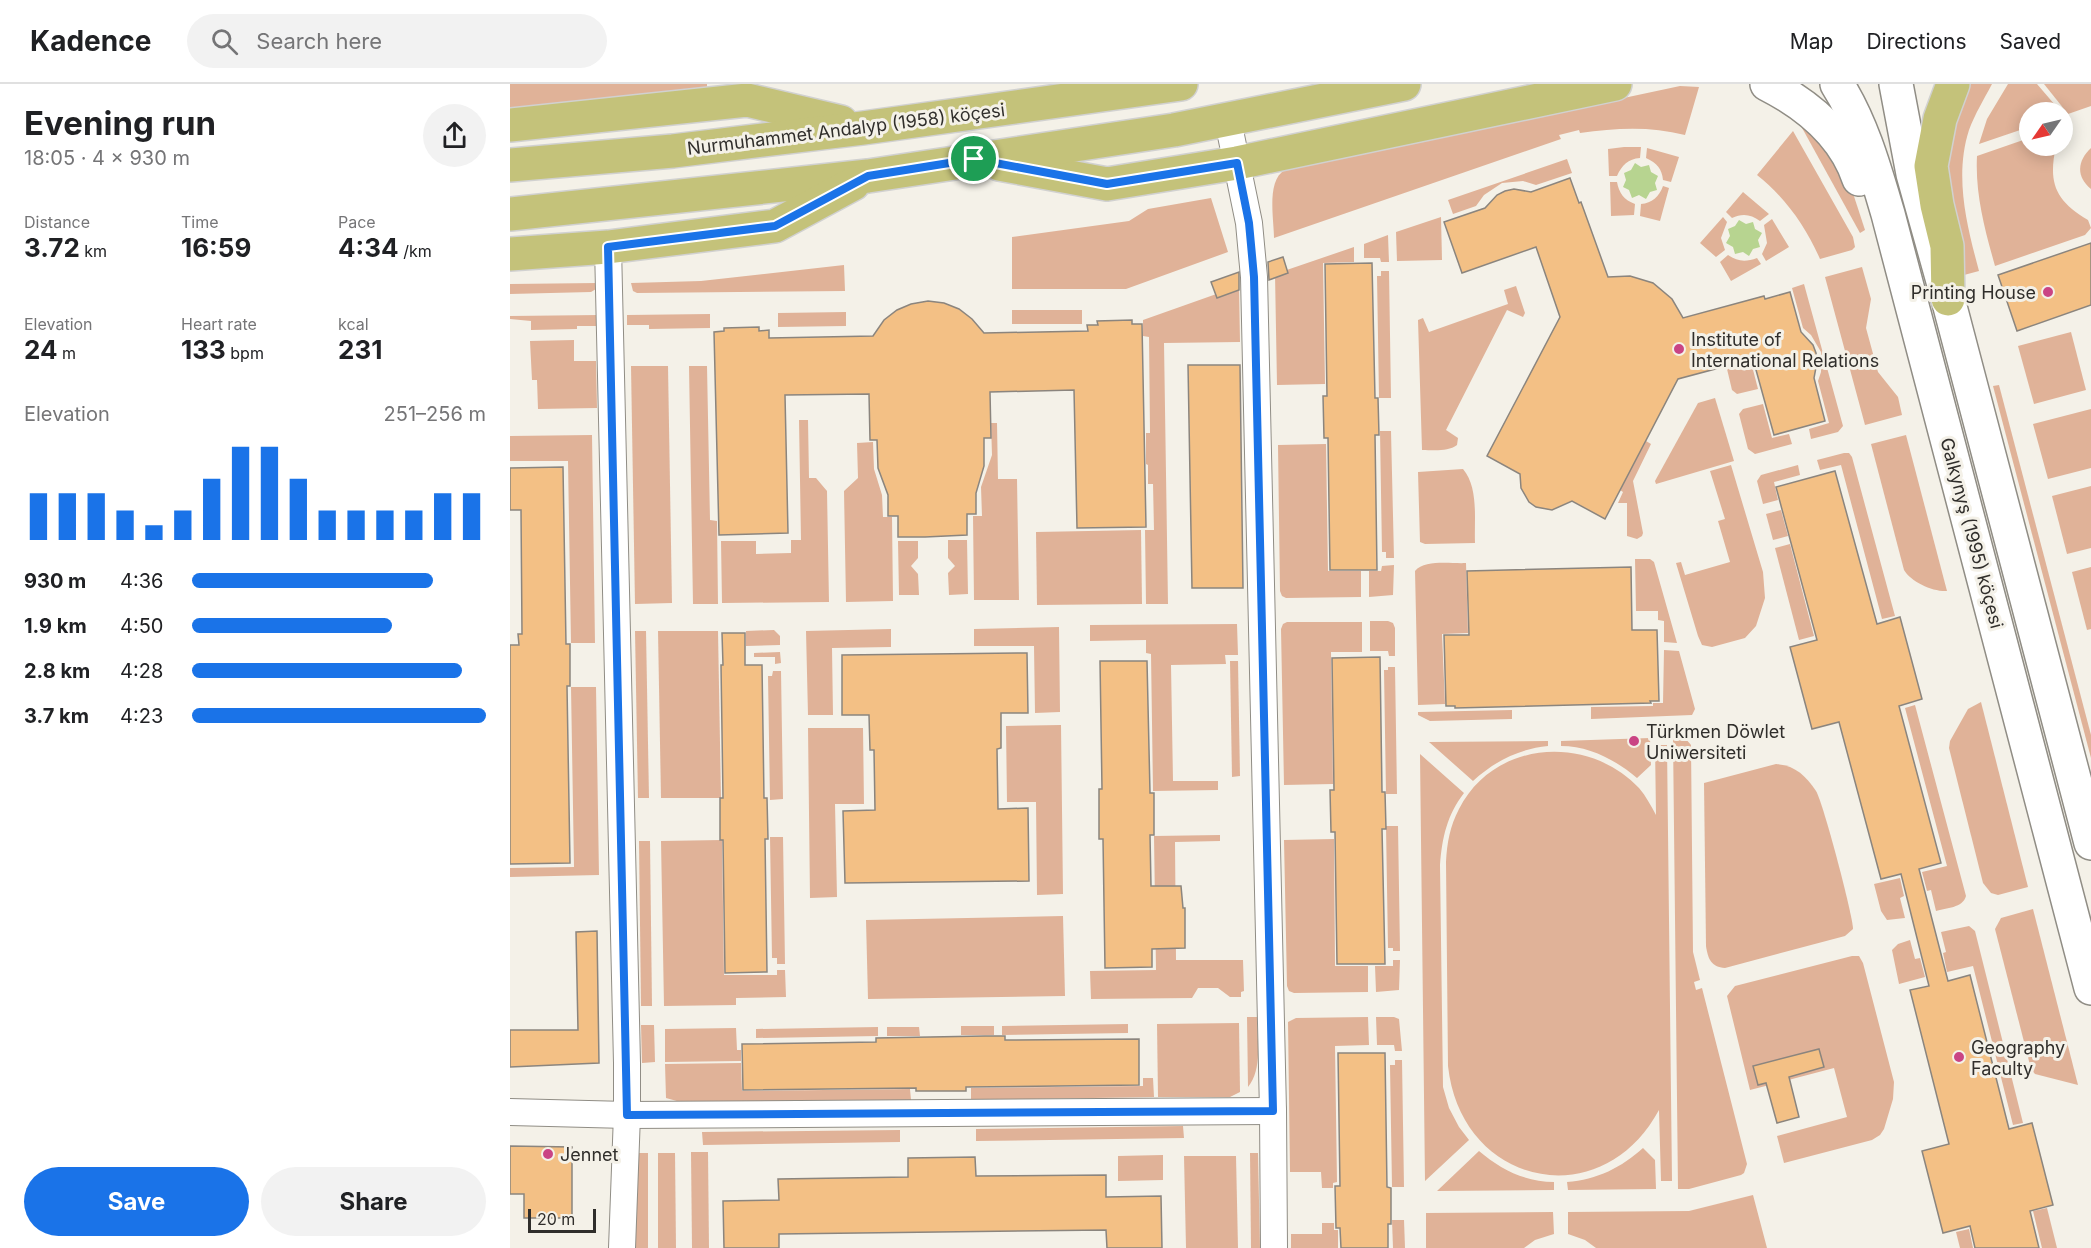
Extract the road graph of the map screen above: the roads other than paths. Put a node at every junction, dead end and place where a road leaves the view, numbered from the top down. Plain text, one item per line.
1 (1030, 84) edge
2 (1181, 84) edge
3 (1404, 84) edge
4 (1615, 84) edge
5 (1767, 84) edge
6 (1837, 84) edge
7 (1896, 84) edge
8 (1953, 84) edge
9 (965, 115) junction
10 (1228, 121) junction
11 (510, 125) edge
12 (863, 128) junction
13 (974, 159) junction
14 (1237, 163) junction
15 (510, 165) edge
16 (868, 176) junction
17 (510, 214) edge
18 (608, 247) junction
19 (510, 254) edge
20 (1948, 298) junction
21 (1912, 305) junction
22 (2091, 843) edge
23 (2091, 988) edge
24 (1273, 1111) junction
25 (510, 1112) edge
26 (627, 1115) junction
27 (622, 1248) edge
28 (1274, 1248) edge

1 - 9 main road
2 - 9 main road, Nurmuhammet Andalyp (1958) köçesi
3 - 10 main road
4 - 14 main road
5 - 21 main road
6 - 21 main road, Galkynyş (1995) köçesi
7 - 20 main road, Galkynyş (1995) köçesi
8 - 20 main road
9 - 12 main road, Nurmuhammet Andalyp (1958) köçesi
10 - 13 main road
10 - 14 street
11 - 12 main road
12 - 15 main road, Nurmuhammet Andalyp (1958) köçesi
13 - 14 main road
13 - 16 main road
14 - 24 street
16 - 17 main road
16 - 18 main road
18 - 19 main road
18 - 26 street
20 - 22 main road, Galkynyş (1995) köçesi
21 - 23 main road, Galkynyş (1995) köçesi
24 - 26 street
24 - 28 street
25 - 26 street
26 - 27 street

